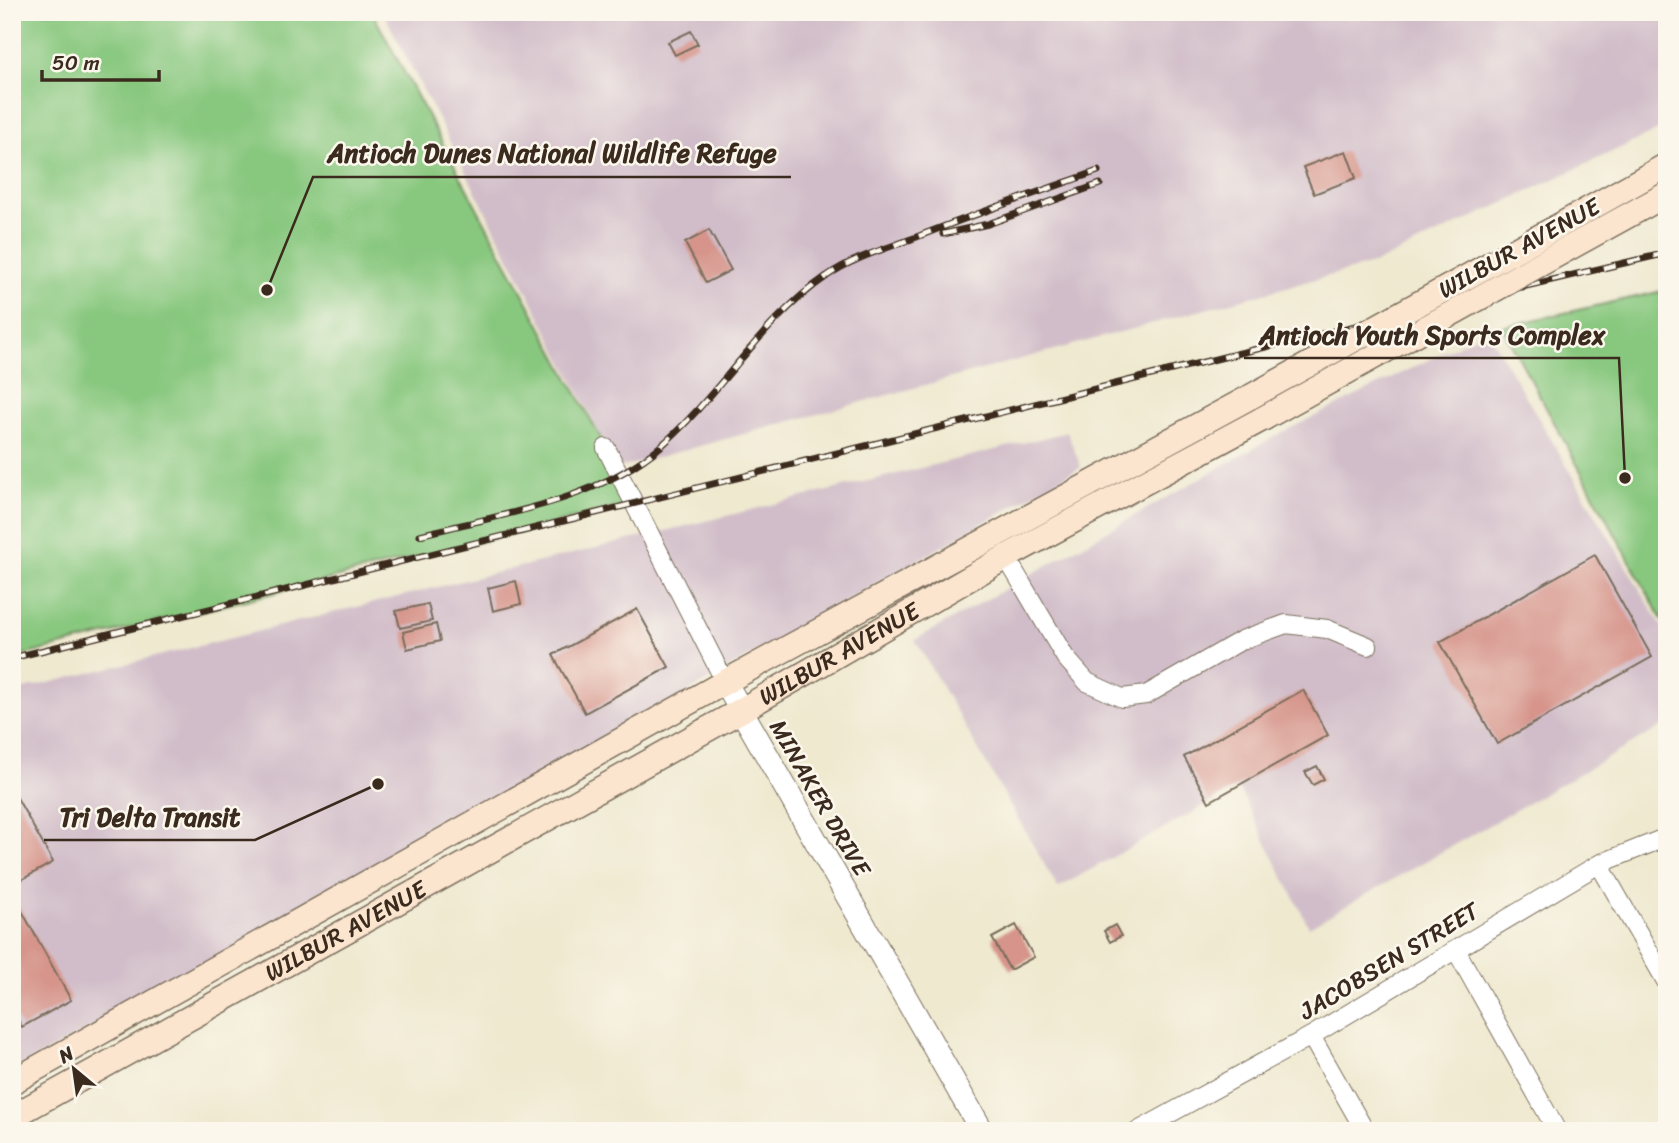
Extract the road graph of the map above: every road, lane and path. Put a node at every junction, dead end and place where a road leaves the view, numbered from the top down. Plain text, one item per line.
1 (1667, 166) edge
2 (1667, 194) edge
3 (1563, 238) junction
4 (606, 448) dead end
5 (1000, 546) junction
6 (1368, 646) dead end
7 (725, 682) junction
8 (740, 710) junction
9 (1667, 837) edge
10 (1599, 864) junction
11 (339, 899) junction
12 (1456, 950) junction
13 (286, 962) junction
14 (1667, 983) edge
15 (1311, 1036) junction
16 (12, 1082) edge
17 (12, 1117) edge
18 (1169, 1124) edge
19 (982, 1131) edge
20 (1138, 1131) edge
21 (1365, 1131) edge
22 (1557, 1131) edge

1 - 3 main road, WILBUR AVENUE
2 - 3 main road, WILBUR AVENUE
3 - 5 main road, WILBUR AVENUE, bridge
4 - 7 street, MINAKER DRIVE
5 - 6 street
5 - 7 main road, WILBUR AVENUE
5 - 8 main road, WILBUR AVENUE
7 - 8 street, MINAKER DRIVE
7 - 11 main road, WILBUR AVENUE
8 - 13 main road, WILBUR AVENUE
8 - 19 street, MINAKER DRIVE
9 - 10 street, JACOBSEN STREET
10 - 12 street, JACOBSEN STREET
10 - 14 street
11 - 13 main road
11 - 16 main road, WILBUR AVENUE
12 - 15 street, JACOBSEN STREET
12 - 22 street
13 - 17 main road, WILBUR AVENUE
15 - 18 street, JACOBSEN STREET
15 - 21 street
18 - 20 street, JACOBSEN STREET

